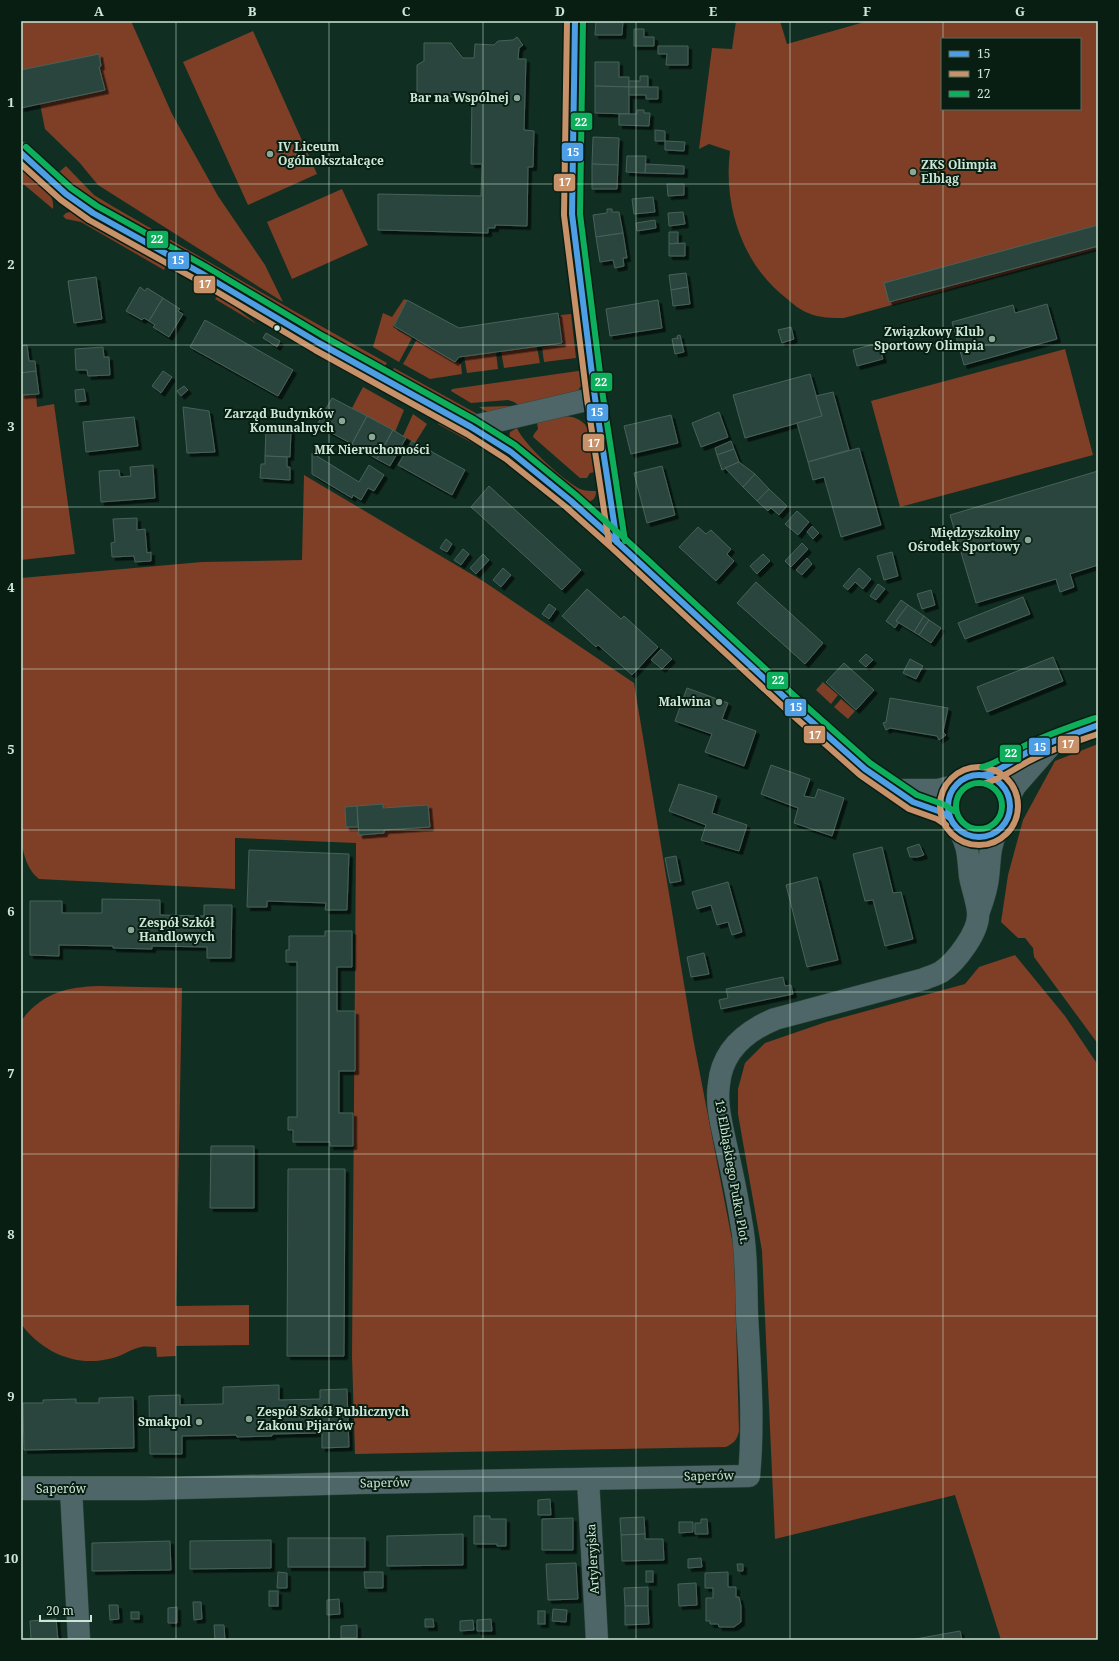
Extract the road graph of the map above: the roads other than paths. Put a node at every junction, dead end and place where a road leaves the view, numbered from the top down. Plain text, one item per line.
1 (575, 21) edge
2 (21, 153) edge
3 (595, 398) junction
4 (472, 427) junction
5 (617, 542) junction
6 (1098, 725) edge
7 (1054, 742) junction
8 (984, 775) junction
9 (955, 786) junction
10 (896, 790) junction
11 (1009, 797) junction
12 (955, 824) junction
13 (997, 831) junction
14 (978, 912) junction
15 (748, 1476) joint
16 (588, 1479) junction
17 (21, 1489) edge
18 (71, 1489) junction
19 (79, 1640) edge
20 (597, 1640) edge

1 - 3 street
2 - 4 street
3 - 4 street
3 - 5 street
4 - 5 street
5 - 10 street
6 - 7 street
7 - 8 street
7 - 11 street
8 - 9 street
8 - 11 street
9 - 10 street
9 - 12 street
10 - 12 street
11 - 13 street
12 - 13 street
12 - 14 street, 13 Elbląskiego Pułku Plot.
13 - 14 street, 13 Elbląskiego Pułku Plot.
14 - 15 street, 13 Elbląskiego Pułku Plot.
15 - 16 street, Saperów
16 - 18 street, Saperów
16 - 20 street, Artyleryjska
17 - 18 street, Saperów
18 - 19 street

